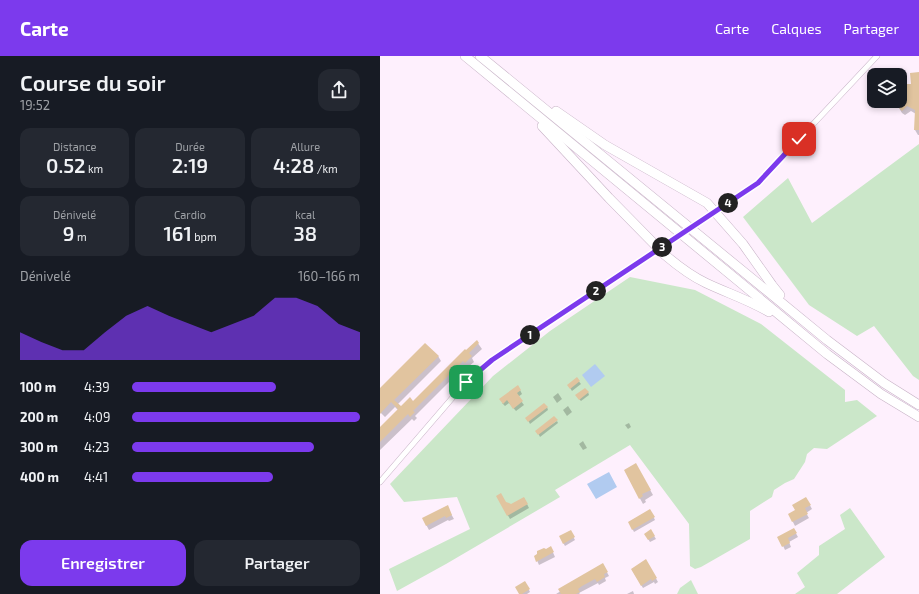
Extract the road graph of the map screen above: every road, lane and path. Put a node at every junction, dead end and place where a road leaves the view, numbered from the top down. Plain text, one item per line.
1 (465, 56) edge
2 (480, 56) edge
3 (877, 56) edge
4 (497, 82) junction
5 (715, 212) junction
6 (659, 249) junction
7 (797, 315) junction
8 (796, 329) junction
9 (919, 405) edge
10 (919, 417) edge
11 (380, 482) edge

1 - 4 highway
2 - 5 highway
2 - 7 highway
3 - 5 street
4 - 6 highway
4 - 8 highway
5 - 6 street, bridge
5 - 7 highway
6 - 8 highway
6 - 11 street
7 - 9 highway
8 - 10 highway

